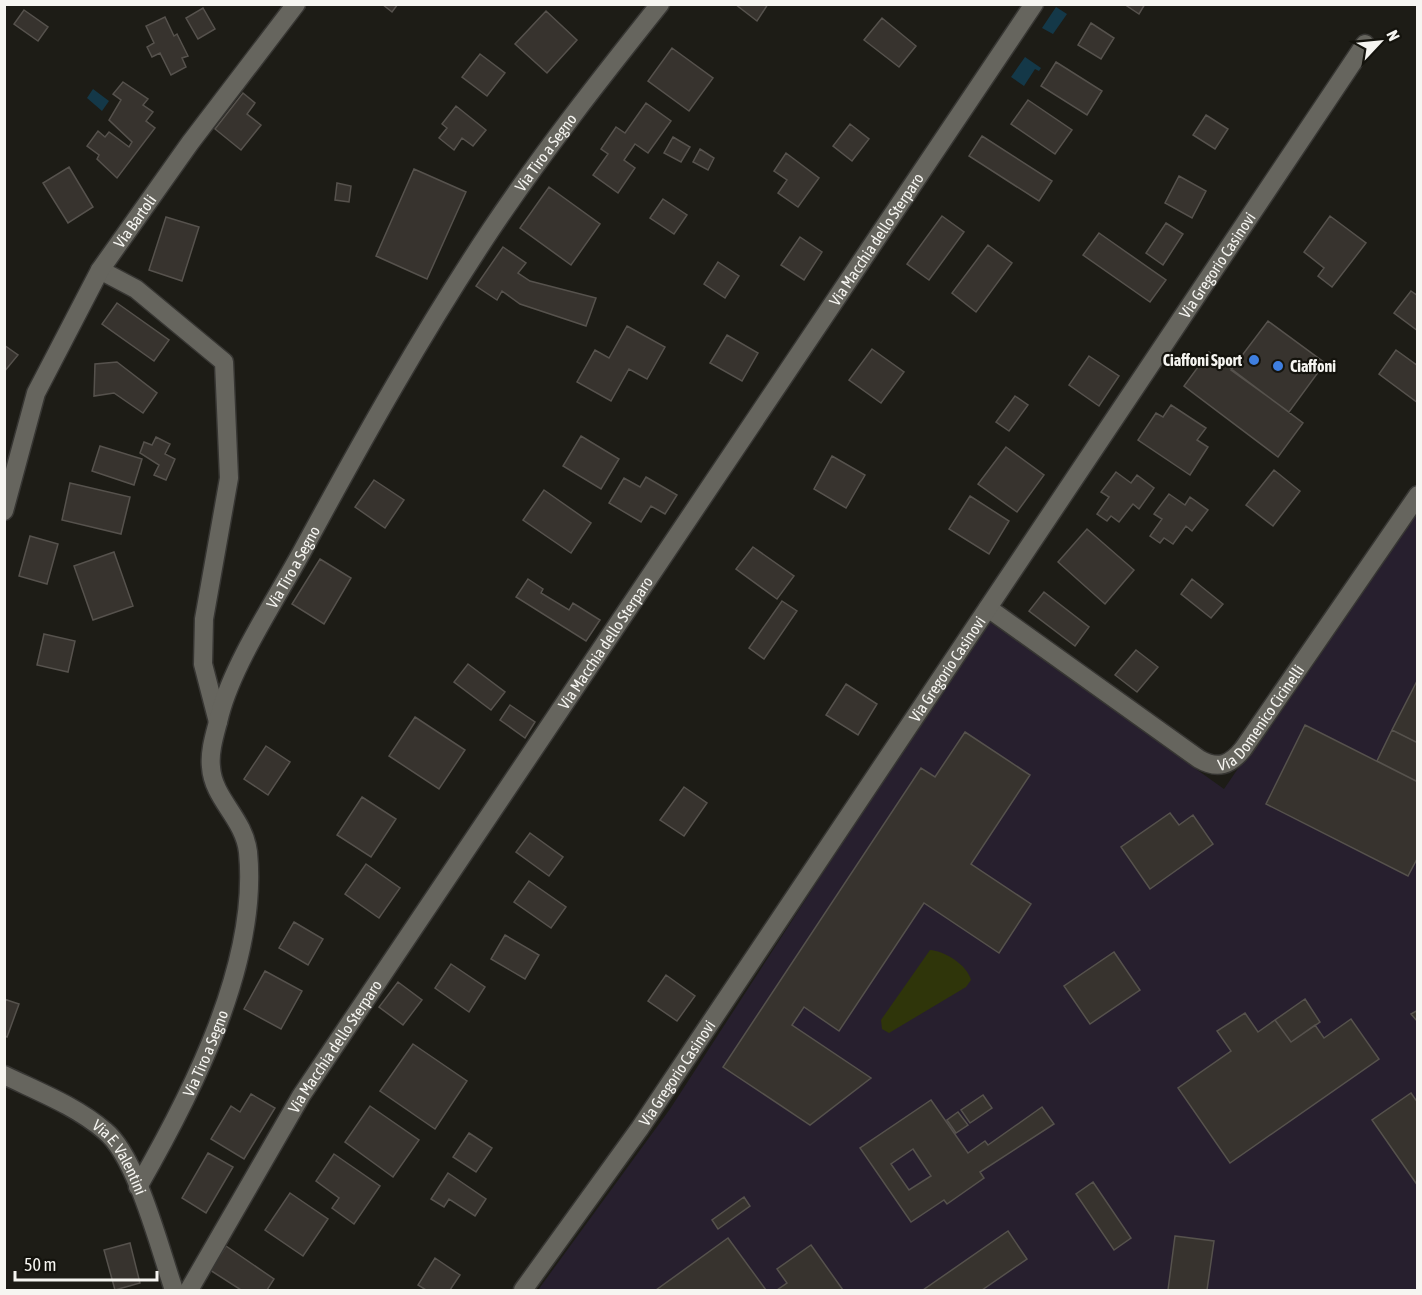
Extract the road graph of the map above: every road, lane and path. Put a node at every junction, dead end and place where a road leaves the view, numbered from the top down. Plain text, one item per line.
1 (296, 4) edge
2 (660, 4) edge
3 (1034, 4) edge
4 (1365, 44) dead end
5 (100, 270) junction
6 (12, 459) edge
7 (1418, 495) edge
8 (4, 512) edge
9 (987, 609) junction
10 (218, 722) junction
11 (4, 1075) edge
12 (138, 1187) junction
13 (174, 1290) edge
14 (189, 1290) edge
15 (523, 1290) edge

1 - 5 street, Via Bartoli
2 - 10 street, Via Tiro a Segno
3 - 14 street, Via Macchia dello Sterparo
4 - 9 street, Via Gregorio Casinovi
5 - 6 street, Via Bartoli
5 - 10 street
6 - 8 street, Via Bartoli
7 - 9 street, Via Domenico Cicinelli
9 - 15 street, Via Gregorio Casinovi
10 - 12 street, Via Tiro a Segno
11 - 12 street, Via E. Valentini
12 - 13 street, Via E. Valentini

